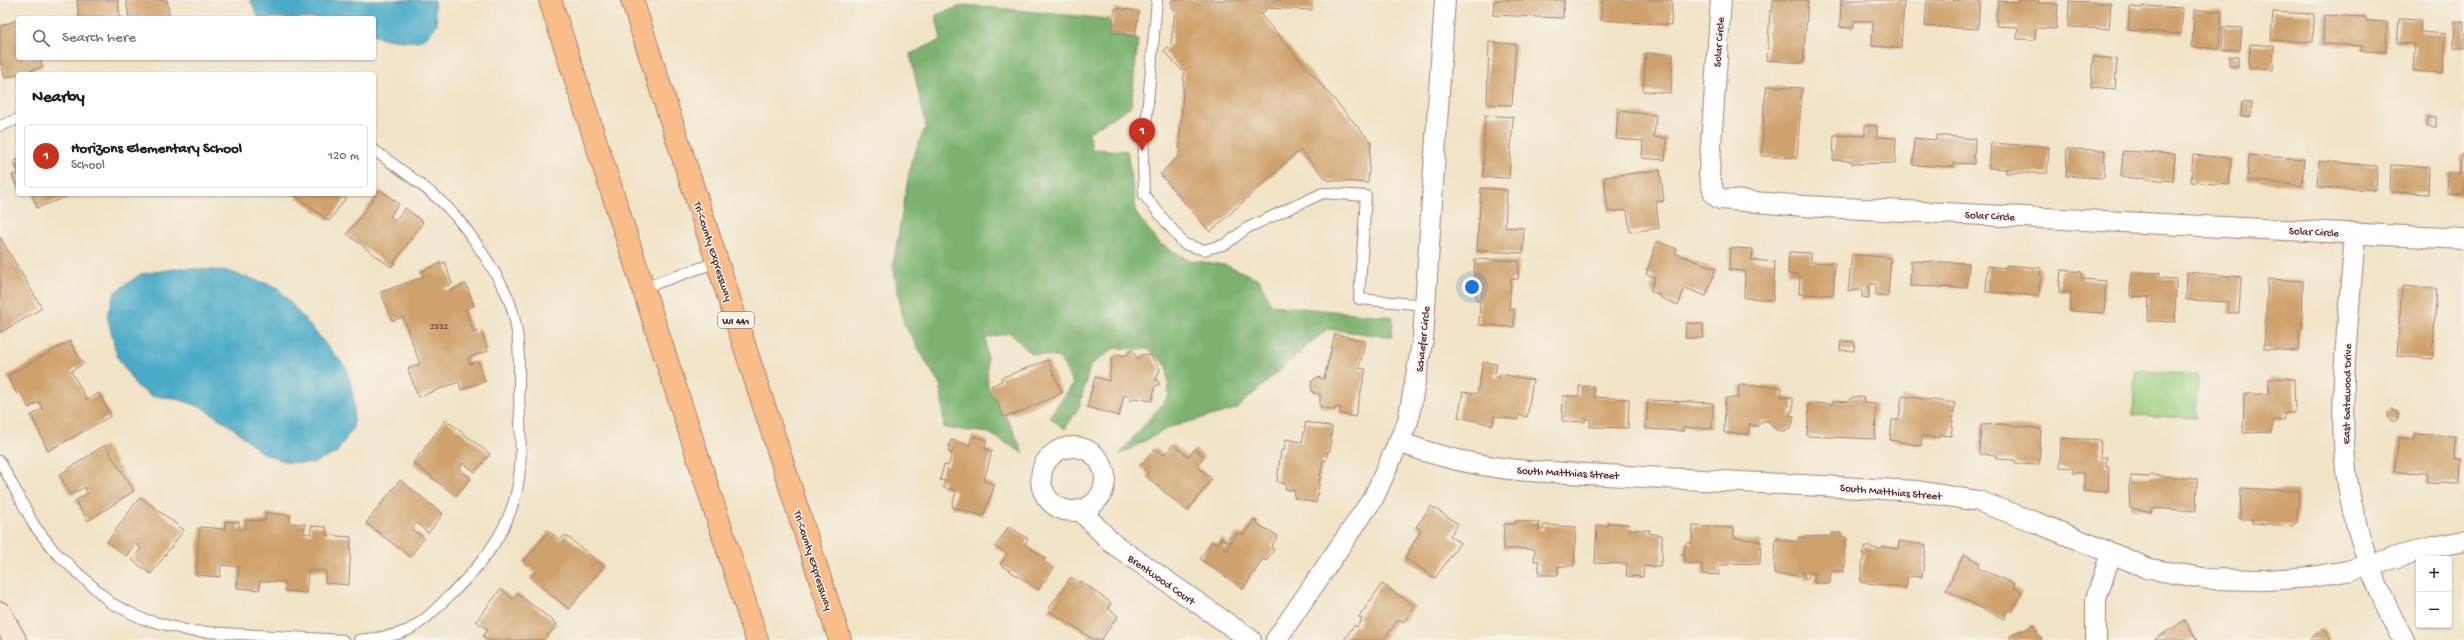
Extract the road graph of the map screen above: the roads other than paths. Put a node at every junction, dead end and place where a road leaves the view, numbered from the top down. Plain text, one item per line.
1 (550, 0) edge
2 (632, 0) edge
3 (1157, 0) edge
4 (1445, 0) edge
5 (1721, 0) edge
6 (16, 120) edge
7 (0, 126) edge
8 (376, 151) edge
9 (2355, 233) junction
10 (2464, 238) edge
11 (717, 262) junction
12 (643, 288) junction
13 (1426, 305) junction
14 (1400, 442) junction
15 (0, 461) edge
16 (1080, 510) dead end
17 (2464, 541) edge
18 (2111, 553) junction
19 (2371, 565) junction
20 (0, 613) edge
21 (14, 640) edge
22 (343, 640) edge
23 (359, 640) edge
24 (757, 640) edge
25 (840, 640) edge
26 (1251, 640) edge
27 (1276, 640) edge
28 (2096, 640) edge
29 (2404, 640) edge

1 - 12 highway
2 - 11 highway, Tri-County Expressway / WI 441
3 - 13 lane
4 - 13 street, Schaefer Circle
5 - 9 street, Solar Circle
6 - 7 lane
8 - 23 lane
9 - 10 street, Solar Circle
9 - 19 street, East Gatewood Drive
11 - 12 lane
11 - 25 highway, Tri-County Expressway / WI 441
12 - 24 highway
13 - 14 street, Schaefer Circle
14 - 18 street, South Matthias Street
14 - 27 street, Schaefer Circle
15 - 22 lane
16 - 26 street, Brentwood Court
17 - 19 street, South Matthias Street
18 - 19 street, South Matthias Street
18 - 28 street
19 - 29 street, East Gatewood Drive
20 - 21 street

